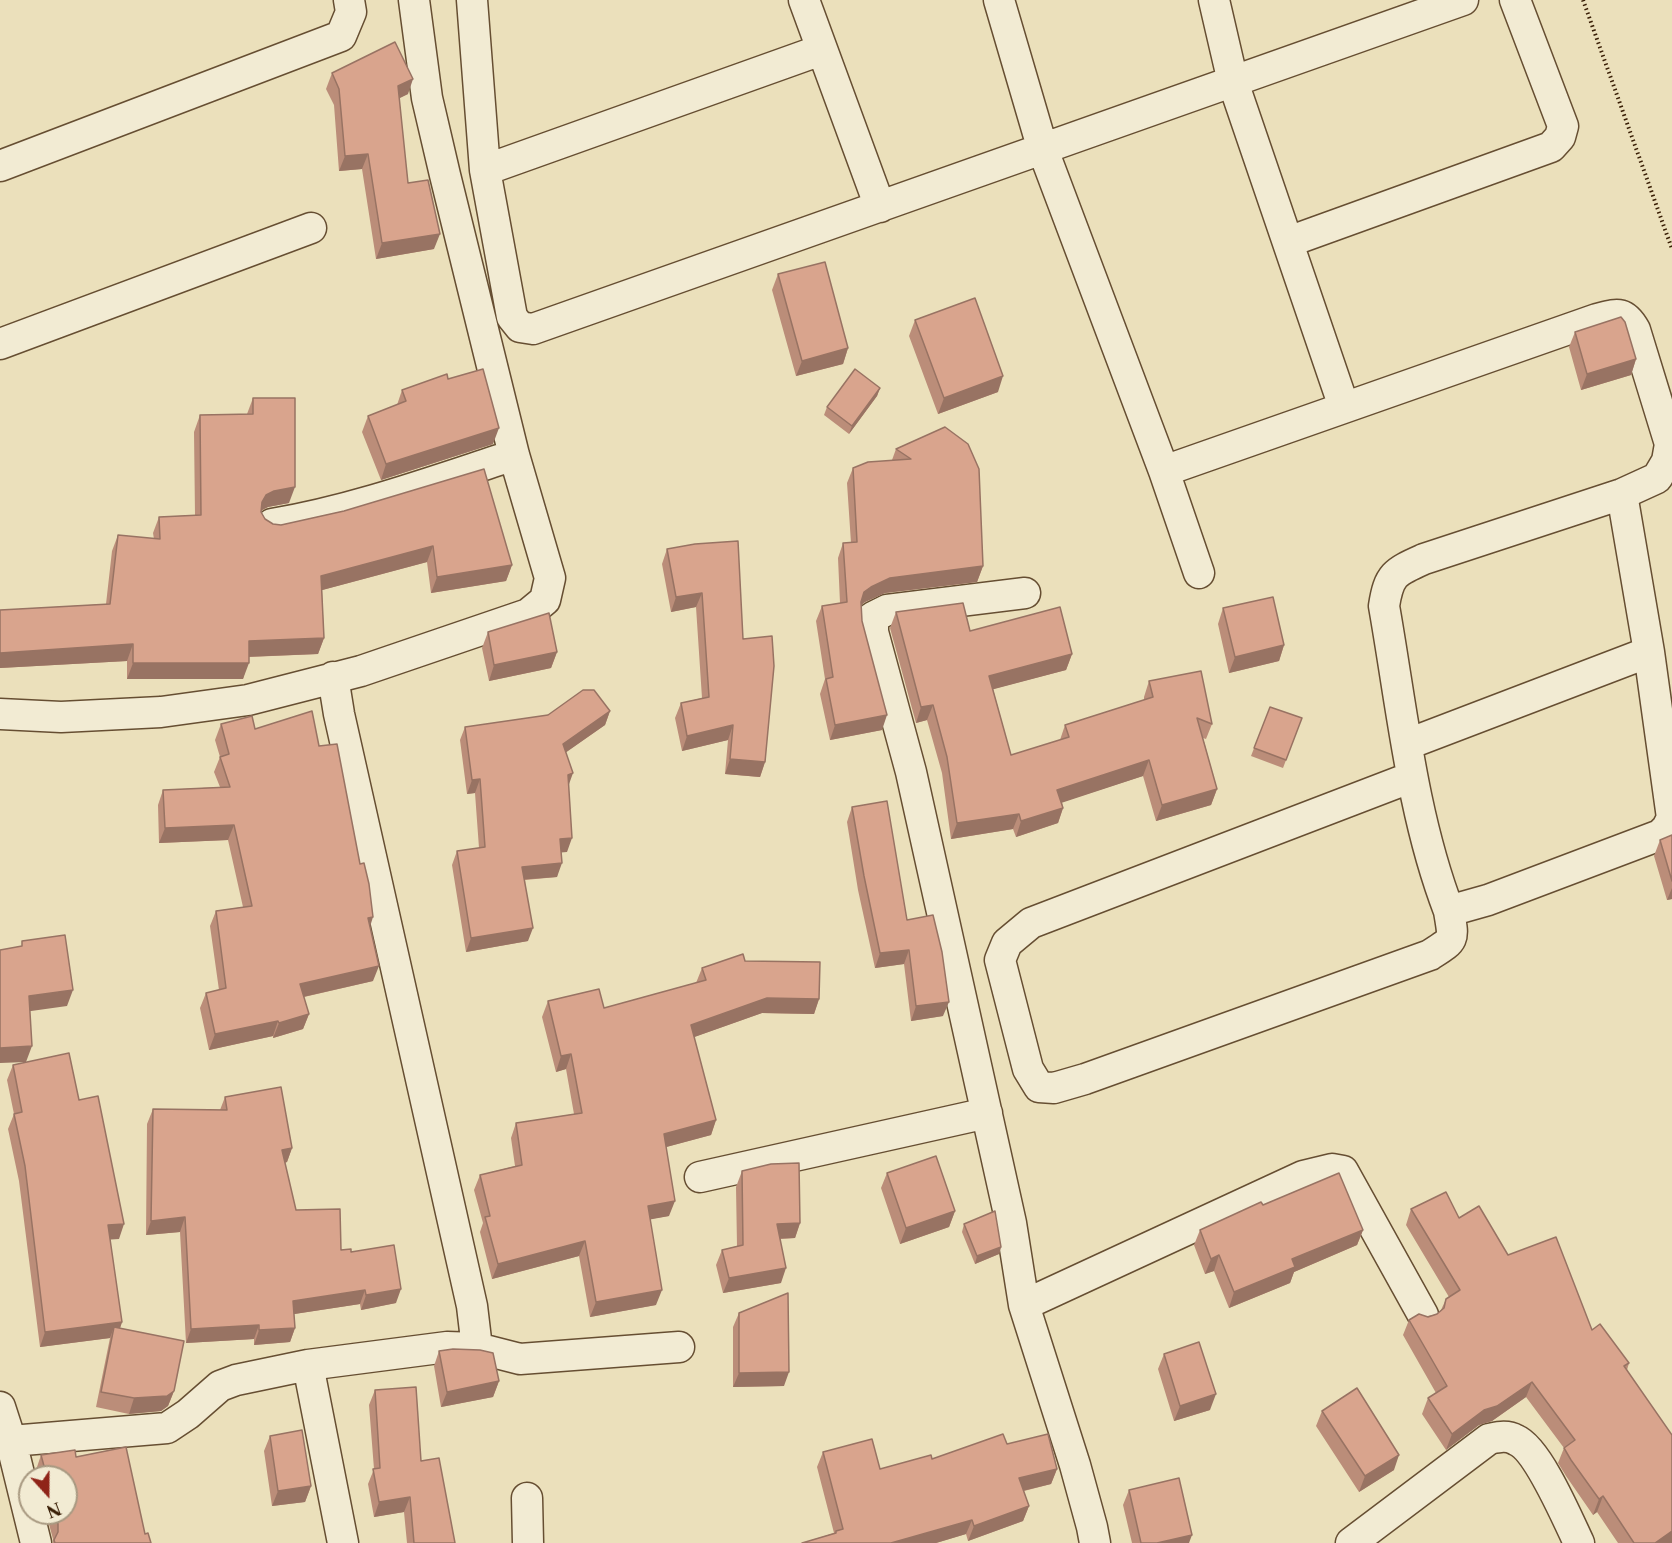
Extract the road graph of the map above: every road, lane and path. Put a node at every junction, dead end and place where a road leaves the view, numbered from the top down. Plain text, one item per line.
1 (349, 0) edge
2 (414, 0) edge
3 (472, 0) edge
4 (804, 0) edge
5 (999, 0) edge
6 (1214, 0) edge
7 (1463, 0) edge
8 (1515, 0) edge
9 (1583, 0) edge
10 (821, 50) junction
11 (1233, 82) junction
12 (1043, 150) junction
13 (0, 166) edge
14 (485, 170) junction
15 (880, 207) junction
16 (311, 228) dead end
17 (1288, 242) junction
18 (1672, 249) edge
19 (0, 344) edge
20 (1344, 407) junction
21 (514, 455) junction
22 (1164, 471) junction
23 (1622, 494) junction
24 (272, 524) edge
25 (1199, 573) dead end
26 (1025, 593) dead end
27 (1649, 652) junction
28 (333, 677) junction
29 (0, 714) edge
30 (1408, 744) junction
31 (1412, 777) junction
32 (1449, 912) junction
33 (987, 1113) junction
34 (700, 1177) dead end
35 (1024, 1305) junction
36 (1423, 1315) edge
37 (679, 1347) dead end
38 (477, 1348) junction
39 (308, 1365) junction
40 (0, 1407) edge
41 (11, 1441) junction
42 (527, 1498) dead end
43 (1361, 1540) edge
44 (36, 1543) edge
45 (343, 1543) edge
46 (528, 1543) edge
47 (1095, 1543) edge
48 (1579, 1543) edge

1 - 13 street
2 - 21 street
3 - 14 street
4 - 10 street
5 - 12 street
6 - 11 street
7 - 11 street
8 - 17 street
9 - 18 path
10 - 14 street
10 - 15 street
11 - 12 street
11 - 17 street
12 - 15 street
12 - 22 street
14 - 15 street
16 - 19 street
17 - 20 street
20 - 22 street
20 - 23 street
21 - 24 street
21 - 28 street
22 - 25 street
23 - 27 street
23 - 30 street
26 - 33 street
27 - 30 street
27 - 32 street
28 - 29 street
28 - 38 street
30 - 31 street
31 - 32 street
31 - 32 street
33 - 34 street
33 - 35 street
35 - 36 street
35 - 47 street
37 - 38 street
38 - 39 street
39 - 41 street
39 - 45 street
40 - 41 street
41 - 44 street
42 - 46 street
43 - 48 street

